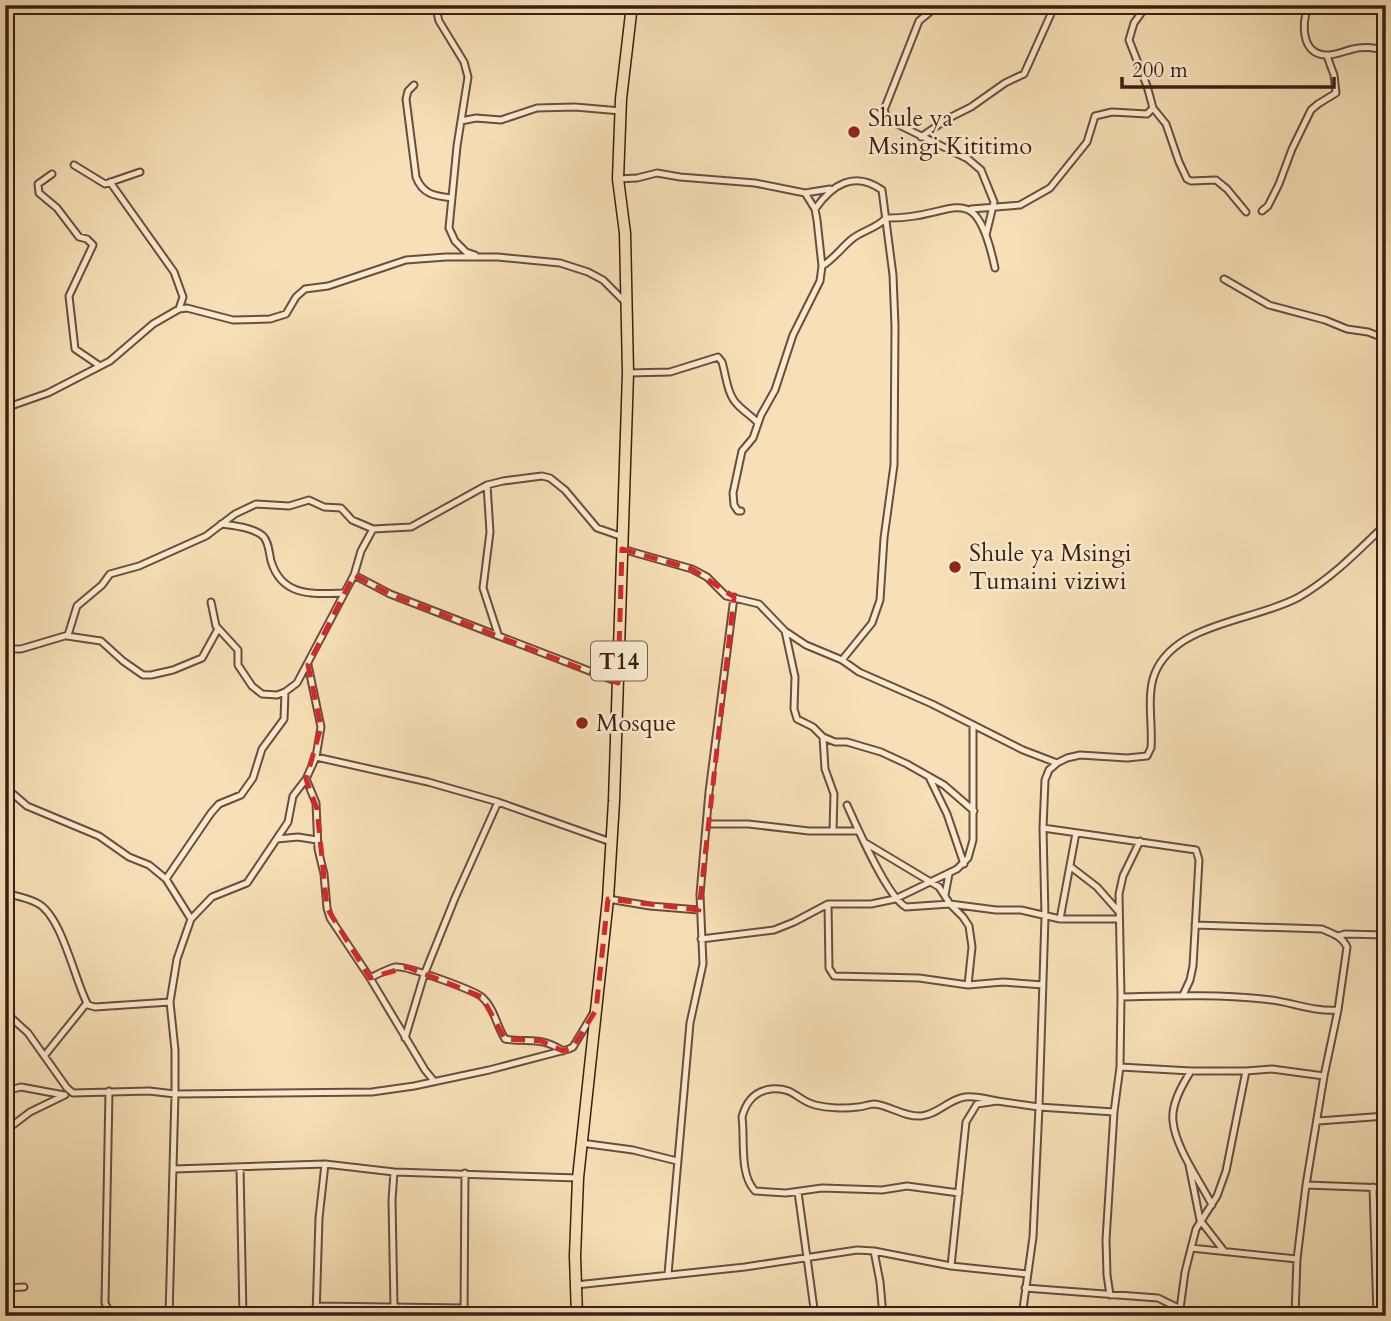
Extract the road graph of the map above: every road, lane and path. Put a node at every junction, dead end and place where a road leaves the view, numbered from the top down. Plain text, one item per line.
1 (435, 5) edge
2 (632, 5) edge
3 (950, 5) edge
4 (1055, 5) edge
5 (1147, 5) edge
6 (1310, 5) edge
7 (1386, 50) edge
8 (1327, 56) junction
9 (414, 85) dead end
10 (1153, 108) junction
11 (621, 111) junction
12 (461, 121) junction
13 (921, 137) junction
14 (74, 165) dead end
15 (140, 172) dead end
16 (52, 174) dead end
17 (618, 179) junction
18 (110, 182) junction
19 (833, 188) junction
20 (805, 192) junction
21 (452, 198) junction
22 (815, 209) junction
23 (971, 209) junction
24 (994, 209) junction
25 (1262, 211) dead end
26 (1246, 212) dead end
27 (886, 218) junction
28 (986, 235) junction
29 (477, 256) junction
30 (822, 266) junction
31 (995, 268) dead end
32 (1224, 279) dead end
33 (626, 303) junction
34 (179, 309) junction
35 (1386, 339) edge
36 (100, 366) junction
37 (628, 373) junction
38 (5, 410) edge
39 (758, 423) junction
40 (487, 485) junction
41 (741, 511) dead end
42 (221, 524) junction
43 (1386, 524) edge
44 (373, 528) junction
45 (623, 537) junction
46 (622, 549) junction
47 (354, 575) junction
48 (343, 593) junction
49 (734, 597) junction
50 (211, 602) dead end
51 (218, 629) junction
52 (785, 631) junction
53 (498, 634) junction
54 (67, 636) junction
55 (5, 649) edge
56 (842, 660) junction
57 (308, 665) junction
58 (618, 682) junction
59 (285, 692) junction
60 (973, 726) junction
61 (822, 737) junction
62 (316, 757) junction
63 (1056, 763) junction
64 (929, 777) junction
65 (306, 779) junction
66 (5, 787) edge
67 (498, 802) junction
68 (846, 805) dead end
69 (974, 811) junction
70 (707, 824) junction
71 (1043, 828) junction
72 (833, 831) junction
73 (859, 831) junction
74 (1076, 833) junction
75 (277, 839) junction
76 (317, 840) junction
77 (1140, 841) junction
78 (611, 842) junction
79 (864, 842) junction
80 (964, 864) junction
81 (1071, 867) junction
82 (949, 874) junction
83 (166, 879) junction
84 (931, 882) junction
85 (5, 893) edge
86 (945, 896) junction
87 (608, 899) junction
88 (895, 899) junction
89 (828, 904) junction
90 (950, 904) junction
91 (699, 909) junction
92 (1119, 915) junction
93 (1045, 917) junction
94 (191, 919) junction
95 (1060, 919) junction
96 (1195, 925) junction
97 (1386, 935) edge
98 (1338, 936) junction
99 (701, 939) junction
100 (424, 975) junction
101 (370, 978) junction
102 (968, 985) junction
103 (1043, 985) junction
104 (1183, 995) junction
105 (1121, 997) junction
106 (170, 1002) junction
107 (86, 1004) junction
108 (596, 1010) junction
109 (1338, 1010) junction
110 (5, 1012) edge
111 (405, 1038) junction
112 (563, 1051) junction
113 (44, 1055) junction
114 (1120, 1067) junction
115 (1191, 1071) junction
116 (1246, 1071) junction
117 (1324, 1076) junction
118 (435, 1082) junction
119 (5, 1091) edge
120 (109, 1091) junction
121 (74, 1093) junction
122 (175, 1094) junction
123 (65, 1095) junction
124 (997, 1101) junction
125 (1040, 1107) junction
126 (1114, 1112) junction
127 (1386, 1116) edge
128 (1318, 1121) junction
129 (5, 1131) edge
130 (580, 1143) junction
131 (677, 1161) junction
132 (1188, 1162) junction
133 (325, 1164) junction
134 (174, 1168) junction
135 (240, 1168) junction
136 (394, 1172) junction
137 (465, 1173) junction
138 (578, 1178) junction
139 (1306, 1185) junction
140 (1373, 1186) junction
141 (1386, 1188) edge
142 (798, 1192) junction
143 (959, 1193) junction
144 (1212, 1205) junction
145 (1200, 1220) junction
146 (1191, 1248) junction
147 (874, 1251) junction
148 (1224, 1251) junction
149 (807, 1257) junction
150 (1297, 1259) junction
151 (951, 1266) junction
152 (668, 1274) junction
153 (1027, 1274) junction
154 (576, 1285) junction
155 (24, 1287) dead end
156 (5, 1288) edge
157 (1025, 1288) junction
158 (1110, 1295) junction
159 (316, 1306) junction
160 (394, 1307) junction
161 (464, 1308) junction
162 (1180, 1309) junction
163 (114, 1316) edge
164 (169, 1316) edge
165 (243, 1316) edge
166 (316, 1316) edge
167 (464, 1316) edge
168 (577, 1316) edge
169 (815, 1316) edge
170 (883, 1316) edge
171 (1022, 1316) edge
172 (1195, 1316) edge
173 (1295, 1316) edge
174 (1377, 1316) edge

1 - 12 street
2 - 11 highway, T14
3 - 13 street
4 - 13 street
5 - 10 street
6 - 8 street
7 - 8 street
8 - 25 street
9 - 21 street
10 - 24 street
10 - 26 street
11 - 12 street
11 - 17 highway, T14
12 - 21 street
13 - 24 street
14 - 18 street
15 - 18 street
16 - 36 street
17 - 20 street
17 - 33 highway, T14
18 - 34 street
19 - 20 street
19 - 22 street
19 - 27 street
20 - 22 street
21 - 29 street
22 - 30 street
23 - 24 street
23 - 27 street
23 - 28 street
24 - 28 street
27 - 30 street
27 - 56 street
28 - 31 street
29 - 33 street
29 - 34 street
30 - 39 street
32 - 35 street
33 - 37 highway, T14
34 - 36 street
36 - 38 street
37 - 39 street
37 - 45 highway, T14
39 - 41 street
40 - 44 street
40 - 45 street
40 - 53 street
42 - 44 street
42 - 48 street
42 - 54 street
43 - 63 street
44 - 47 street
45 - 46 highway, T14
46 - 49 street
46 - 58 highway, T14
47 - 48 street
47 - 53 street
48 - 57 street
49 - 52 street
49 - 70 street
50 - 51 street
51 - 54 street
51 - 59 street
52 - 56 street
52 - 61 street
53 - 58 street
54 - 55 street
56 - 60 street
57 - 59 street
57 - 62 street
58 - 78 highway, T14
59 - 83 street
60 - 63 street
60 - 69 street
61 - 64 street
61 - 72 street
62 - 65 street
62 - 67 street
63 - 71 street
64 - 69 street
64 - 80 street
65 - 75 street
65 - 76 street
66 - 83 street
67 - 78 street
67 - 100 street
68 - 73 street
69 - 80 street
70 - 72 street
70 - 91 street
71 - 74 street
71 - 93 street
72 - 73 street
73 - 79 street
74 - 77 street
74 - 81 street
75 - 76 street
75 - 94 street
76 - 101 street
77 - 92 street
77 - 96 street
78 - 87 highway, T14
79 - 84 street
79 - 88 street
80 - 82 street
81 - 92 street
81 - 95 street
82 - 84 street
82 - 86 street
83 - 94 street
84 - 86 street
84 - 88 street
85 - 107 street
86 - 90 street
87 - 91 street
87 - 108 highway, T14
88 - 89 street
88 - 90 street
89 - 99 street
89 - 102 street
90 - 93 street
90 - 102 street
91 - 99 street
92 - 95 street
92 - 105 street
93 - 95 street
93 - 103 street
94 - 106 street
96 - 98 street
96 - 104 street
97 - 98 street
98 - 109 street
99 - 131 street
100 - 101 street
100 - 111 street
100 - 112 street
101 - 111 street
102 - 103 street
103 - 125 street
104 - 105 street
104 - 109 street
105 - 114 street
106 - 107 street
106 - 122 street
107 - 113 street
108 - 112 street
108 - 130 highway, T14
109 - 117 street
110 - 113 street
111 - 118 street
112 - 118 street
113 - 121 street
114 - 115 street
114 - 126 street
115 - 116 street
115 - 132 street
116 - 117 street
116 - 144 street
117 - 128 street
118 - 122 street
119 - 123 street
120 - 121 street
120 - 122 street
120 - 163 street
121 - 123 street
122 - 134 street
123 - 129 street
124 - 125 street
124 - 142 street
124 - 143 street
125 - 126 street
125 - 153 street
126 - 158 street
127 - 128 street
128 - 139 street
130 - 131 street
130 - 138 highway, T14
131 - 152 street
132 - 144 street
132 - 145 street
133 - 135 street
133 - 136 street
133 - 159 street
134 - 135 street
134 - 164 street
135 - 165 street
136 - 137 street
136 - 160 street
137 - 138 street
137 - 161 street
138 - 154 highway, T14
139 - 140 street
139 - 150 street
140 - 141 street
140 - 174 street
142 - 143 street
142 - 149 street
143 - 151 street
144 - 145 street
145 - 146 street
145 - 148 street
146 - 148 street
146 - 162 street
147 - 149 street
147 - 151 street
147 - 170 street
148 - 150 street
149 - 152 street
149 - 169 street
150 - 173 street
151 - 153 street
152 - 154 street
153 - 157 street
154 - 168 highway, T14
155 - 156 street
157 - 158 street
157 - 171 street
158 - 162 street
159 - 160 street
159 - 166 street
160 - 161 street
161 - 167 street
162 - 172 street

